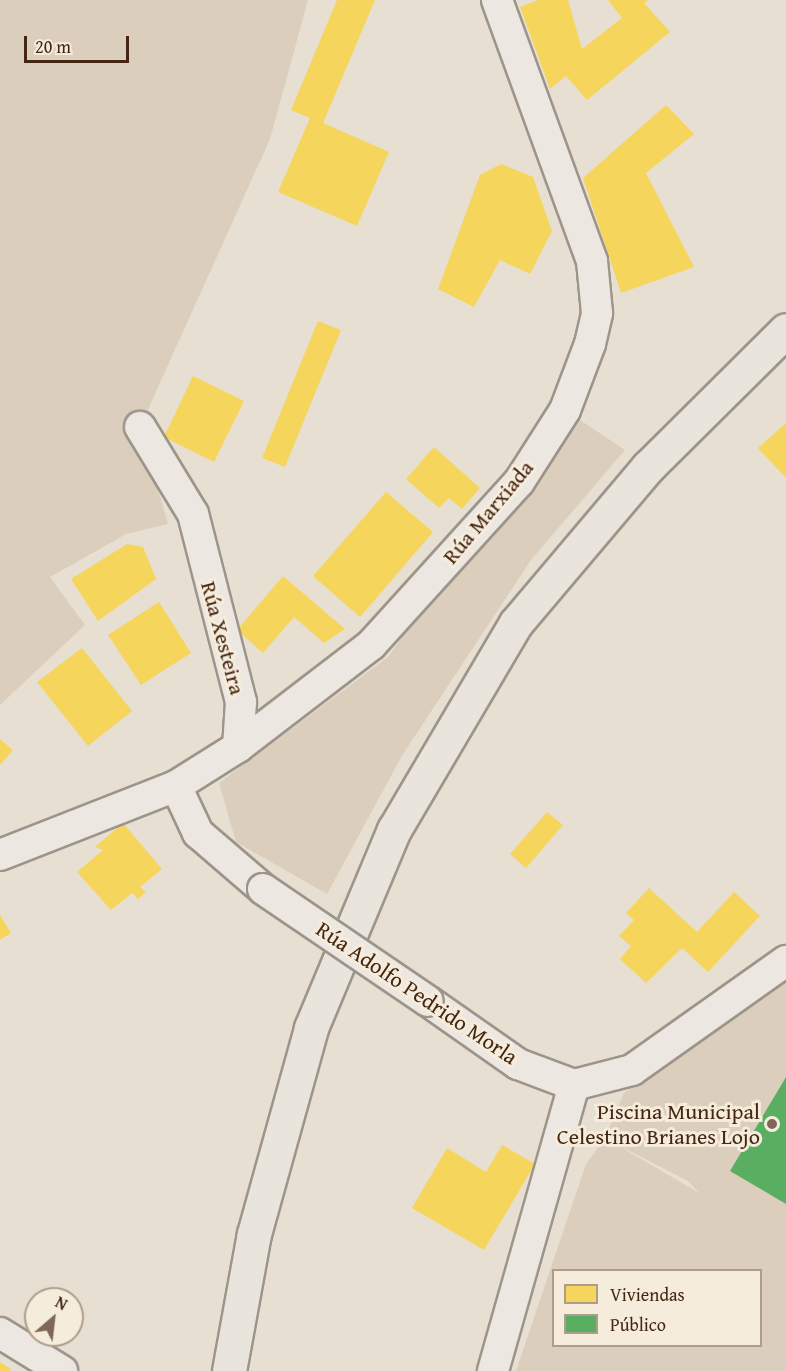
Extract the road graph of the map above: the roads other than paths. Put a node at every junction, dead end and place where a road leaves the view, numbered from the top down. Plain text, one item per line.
1 (497, 0) edge
2 (786, 330) edge
3 (140, 427) dead end
4 (238, 747) junction
5 (176, 786) junction
6 (0, 855) edge
7 (786, 961) edge
8 (574, 1084) junction
9 (0, 1333) edge
10 (62, 1371) edge
11 (229, 1371) edge
12 (493, 1371) edge

1 - 4 street, Rúa Marxiada
2 - 11 highway
3 - 4 street, Rúa Xesteira
4 - 5 street
5 - 6 street
5 - 8 street, Rúa Adolfo Pedrido Morla, bridge
7 - 8 street
8 - 12 street
9 - 10 street

